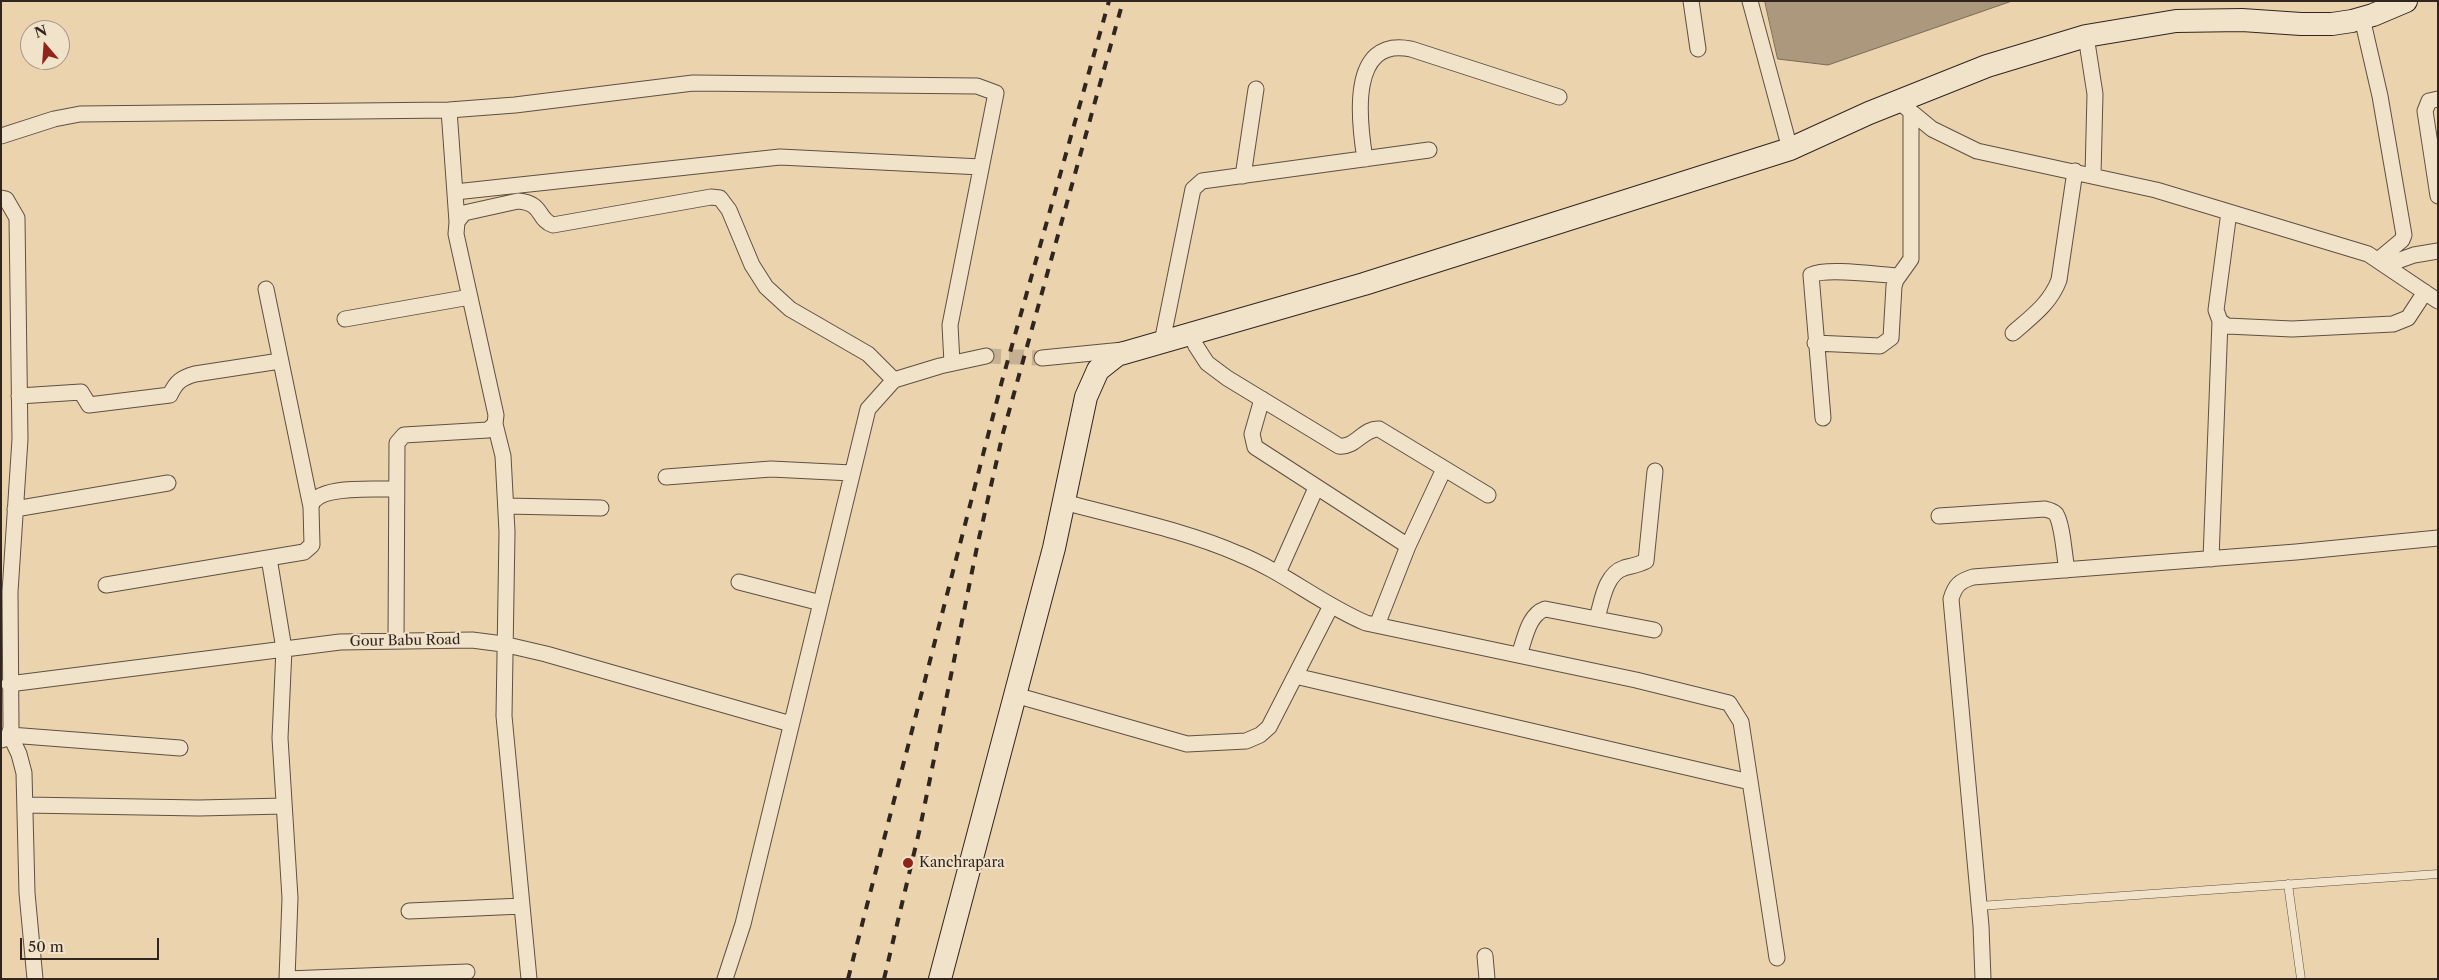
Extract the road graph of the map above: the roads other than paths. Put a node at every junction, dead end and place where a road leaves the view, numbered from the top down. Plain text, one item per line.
1 (1691, 1) edge
2 (1750, 1) edge
3 (2406, 1) edge
4 (2362, 18) junction
5 (2086, 36) junction
6 (1698, 50) dead end
7 (1256, 89) dead end
8 (1559, 97) dead end
9 (2438, 98) edge
10 (1905, 107) junction
11 (449, 110) junction
12 (1, 136) edge
13 (1790, 149) junction
14 (1429, 150) dead end
15 (1365, 159) junction
16 (981, 168) junction
17 (2075, 171) junction
18 (2093, 175) junction
19 (1243, 176) junction
20 (455, 192) junction
21 (2438, 196) edge
22 (1, 198) edge
23 (2228, 212) junction
24 (457, 222) junction
25 (2438, 251) edge
26 (2382, 262) junction
27 (1899, 276) junction
28 (266, 289) dead end
29 (2425, 292) junction
30 (470, 297) junction
31 (2438, 301) edge
32 (345, 319) dead end
33 (2220, 321) junction
34 (2013, 333) dead end
35 (1191, 334) junction
36 (1162, 342) junction
37 (1815, 343) junction
38 (1139, 348) junction
39 (986, 356) tunnel mouth
40 (1042, 358) tunnel mouth
41 (280, 361) junction
42 (952, 363) junction
43 (894, 380) junction
44 (19, 396) junction
45 (1262, 399) junction
46 (1823, 418) dead end
47 (495, 424) junction
48 (1444, 469) junction
49 (1655, 471) dead end
50 (852, 473) junction
51 (666, 477) dead end
52 (168, 483) dead end
53 (1316, 488) junction
54 (395, 489) junction
55 (1488, 495) dead end
56 (1064, 502) junction
57 (506, 506) junction
58 (311, 507) junction
59 (601, 508) dead end
60 (14, 509) junction
61 (1939, 516) dead end
62 (2438, 538) edge
63 (1408, 546) junction
64 (269, 558) junction
65 (2211, 559) junction
66 (2067, 570) junction
67 (1278, 573) junction
68 (739, 582) dead end
69 (106, 585) dead end
70 (821, 603) junction
71 (1331, 606) junction
72 (1596, 618) junction
73 (1377, 625) junction
74 (1654, 630) dead end
75 (396, 641) junction
76 (503, 644) junction
77 (284, 648) junction
78 (1519, 655) junction
79 (1295, 676) junction
80 (10, 684) junction
81 (1015, 695) junction
82 (791, 724) junction
83 (6, 737) edge
84 (180, 748) dead end
85 (1750, 782) junction
86 (26, 806) junction
87 (284, 806) junction
88 (2438, 874) edge
89 (2288, 884) junction
90 (522, 906) junction
91 (1979, 906) junction
92 (409, 911) dead end
93 (1485, 956) dead end
94 (1777, 958) dead end
95 (467, 972) dead end
96 (34, 979) edge
97 (287, 979) edge
98 (529, 979) edge
99 (725, 979) edge
100 (940, 979) edge
101 (1487, 979) edge
102 (1983, 979) edge
103 (2301, 979) edge

1 - 6 street
2 - 13 street
3 - 4 street
4 - 5 street
4 - 26 street
5 - 10 street
5 - 18 street
7 - 19 street
8 - 15 street
9 - 21 street
10 - 13 street
10 - 17 street
10 - 27 street
11 - 12 street
11 - 16 street
11 - 20 street
13 - 35 street
14 - 15 street
15 - 19 street
16 - 20 street
16 - 42 street
17 - 18 street
17 - 34 street
18 - 23 street
19 - 36 street
20 - 24 street
22 - 44 street
23 - 26 street
23 - 33 street
24 - 30 street
24 - 43 street
25 - 26 street
26 - 29 street
27 - 37 street
27 - 37 street
28 - 41 street
29 - 31 street
29 - 33 street
30 - 32 street
30 - 47 street
33 - 65 street
35 - 36 street
35 - 45 street
36 - 38 street
37 - 46 street
38 - 40 street
38 - 56 street
39 - 42 street
41 - 44 street
41 - 58 street
42 - 43 street
43 - 50 street
44 - 60 street
45 - 48 street
45 - 53 street
47 - 54 street
47 - 57 street
48 - 55 street
48 - 63 street
49 - 72 street
50 - 51 street
50 - 70 street
52 - 60 street
53 - 63 street
53 - 67 street
54 - 58 street
54 - 75 street
56 - 67 street
56 - 81 street
57 - 59 street
57 - 76 street
58 - 64 street
60 - 80 street
61 - 66 street
62 - 65 street
63 - 73 street
64 - 69 street
64 - 77 street
65 - 66 street
66 - 91 street
67 - 71 street
68 - 70 street
70 - 82 street
71 - 73 street
71 - 79 street
72 - 74 street
72 - 78 street
73 - 78 street
75 - 76 street, Gour Babu Road
75 - 77 street, Gour Babu Road
76 - 82 street, Gour Babu Road
76 - 90 street
77 - 80 street, Gour Babu Road
77 - 87 street
78 - 85 street
79 - 81 street
79 - 85 street
80 - 83 street
81 - 100 street
82 - 99 street
83 - 84 street
83 - 86 street
85 - 94 street
86 - 87 street
86 - 96 street
87 - 97 street
88 - 89 lane
89 - 91 lane
89 - 103 lane
90 - 92 street
90 - 98 street
91 - 102 street
93 - 101 street
95 - 97 street

